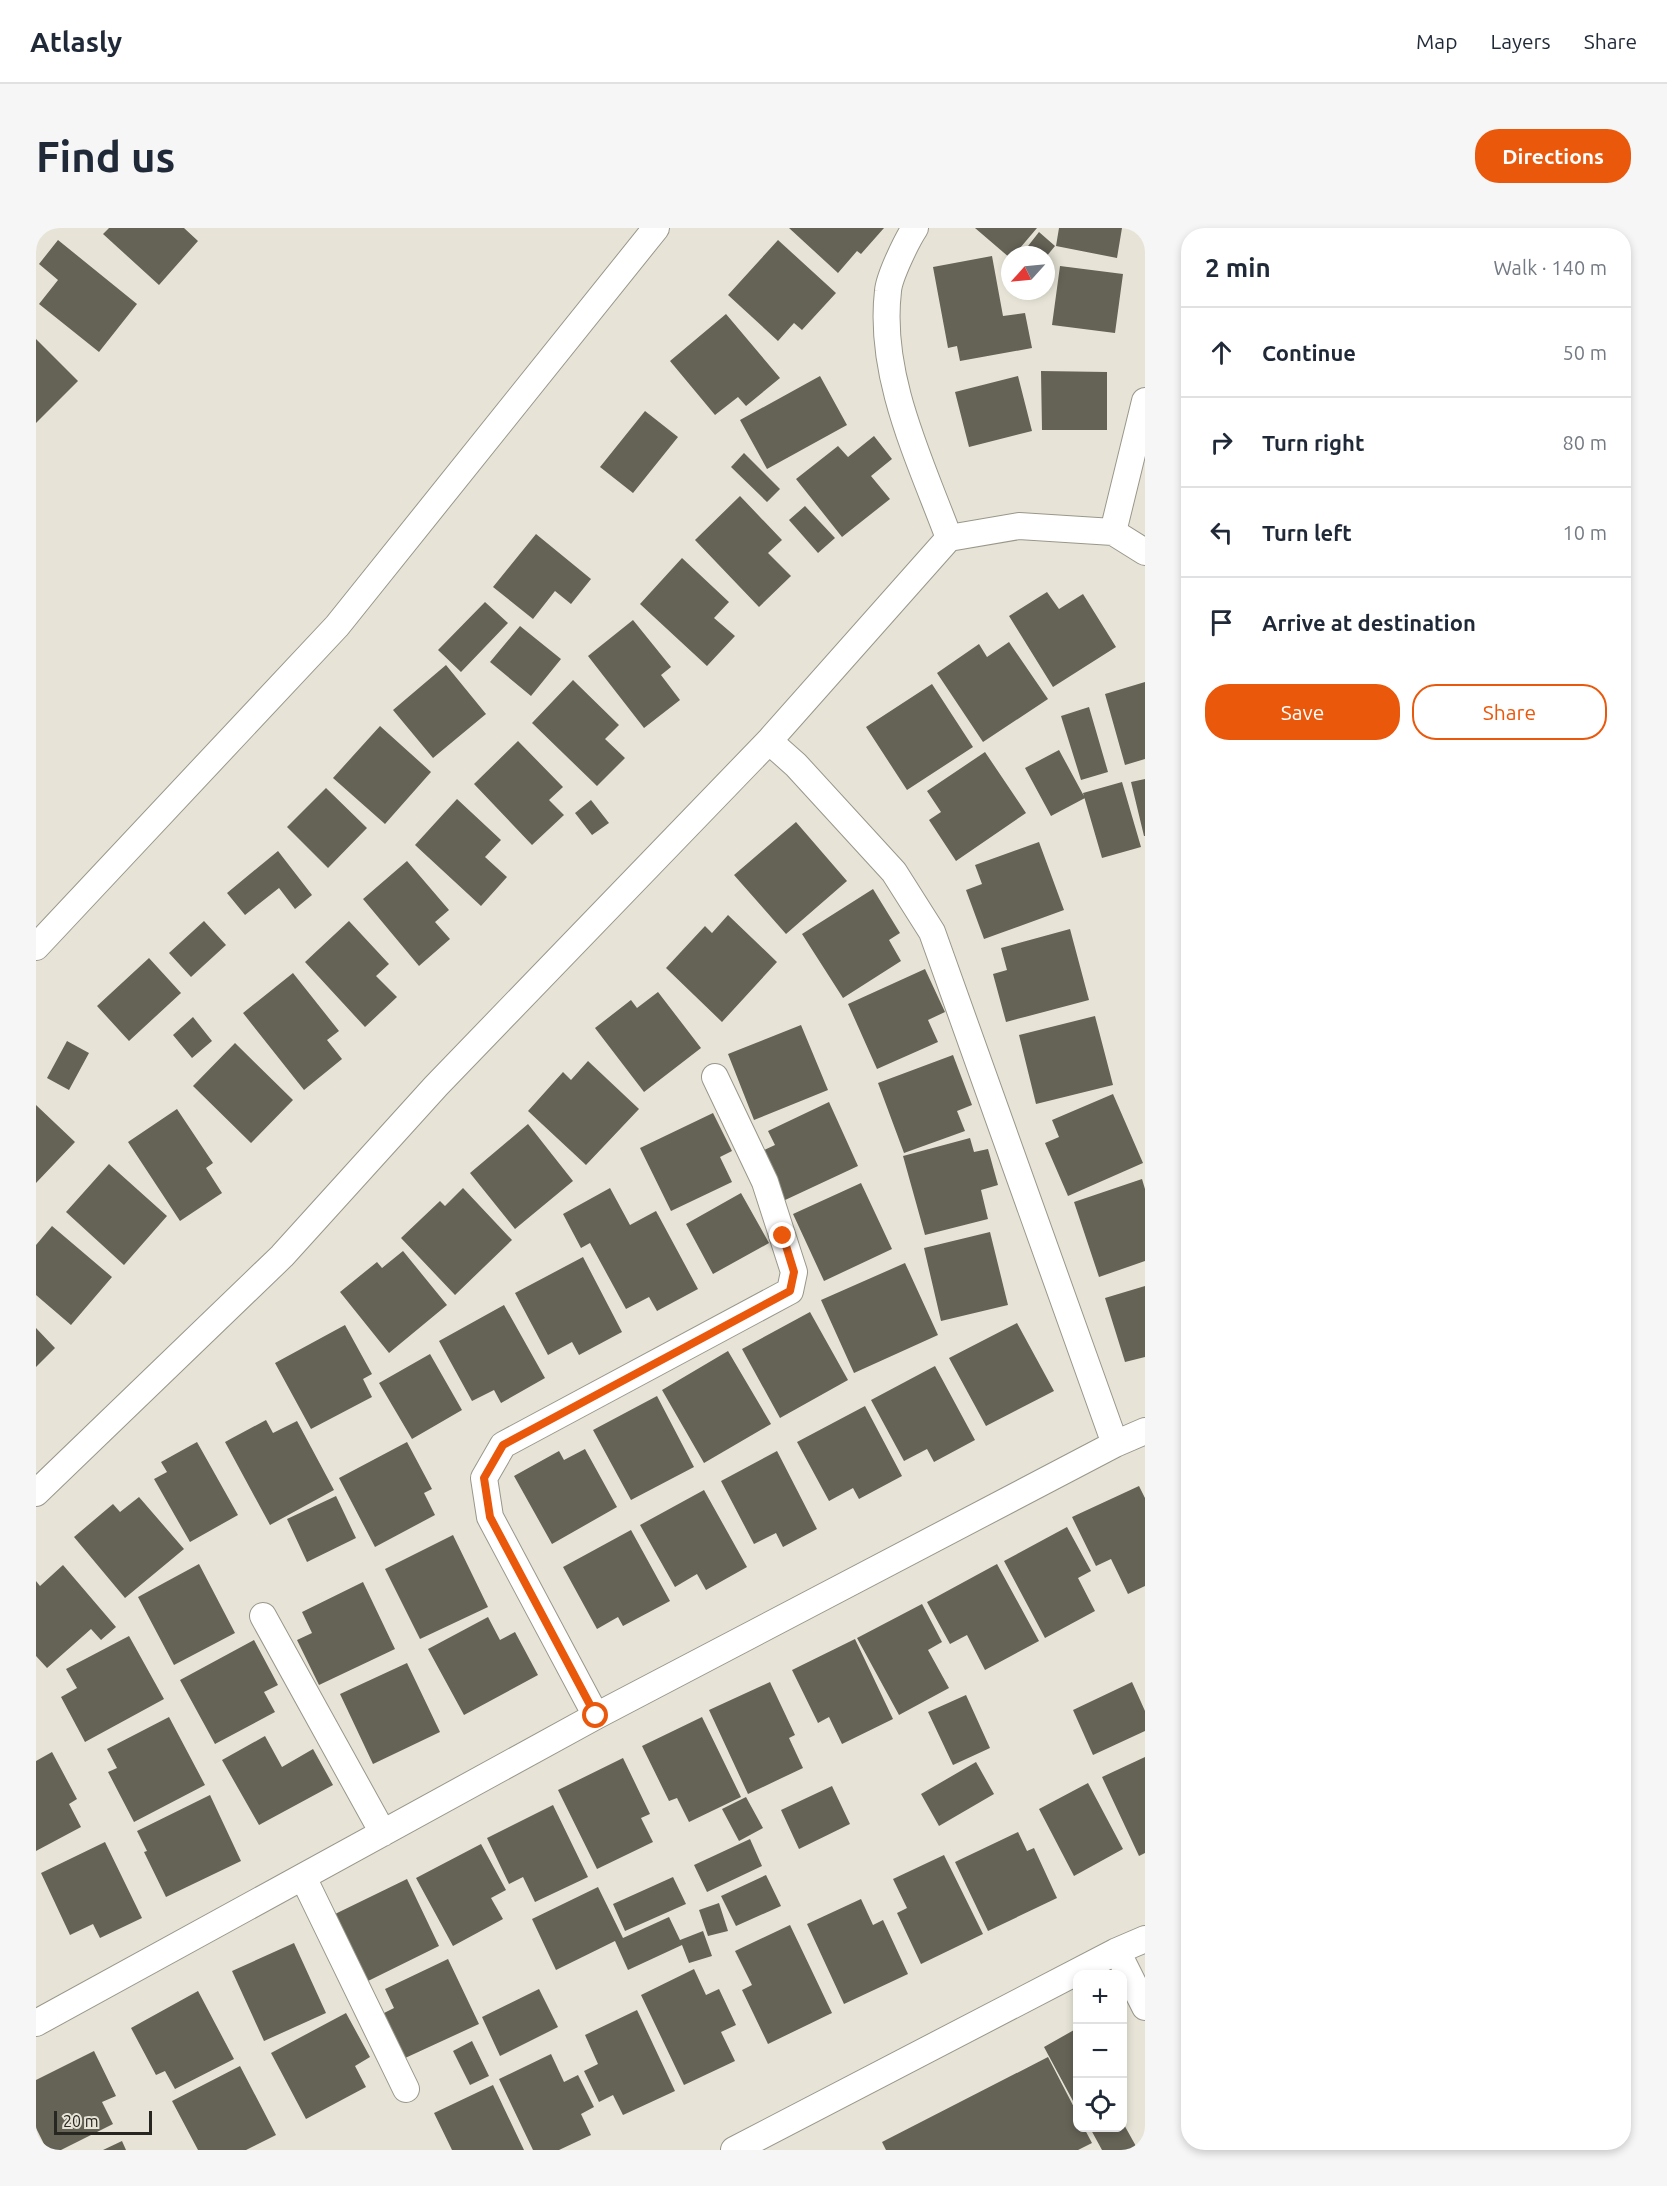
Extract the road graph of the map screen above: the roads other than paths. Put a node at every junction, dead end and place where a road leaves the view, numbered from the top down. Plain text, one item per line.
1 (656, 228) edge
2 (915, 228) edge
3 (1145, 401) edge
4 (1113, 532) junction
5 (949, 537) junction
6 (1145, 552) edge
7 (769, 741) junction
8 (36, 947) edge
9 (715, 1077) dead end
10 (1145, 1431) edge
11 (1115, 1444) junction
12 (36, 1493) edge
13 (263, 1616) dead end
14 (596, 1716) junction
15 (383, 1833) junction
16 (303, 1877) junction
17 (1145, 1939) edge
18 (1117, 1951) junction
19 (1145, 2007) edge
20 (36, 2023) edge
21 (406, 2089) dead end
22 (734, 2150) edge

1 - 8 street
2 - 5 street
3 - 4 street
4 - 5 street
4 - 6 street
5 - 7 street
7 - 11 street
7 - 12 street
9 - 14 street
10 - 11 street
11 - 14 street
13 - 15 street
14 - 15 street
15 - 16 street
16 - 20 street
16 - 21 street
17 - 18 street
18 - 19 street
18 - 22 street

